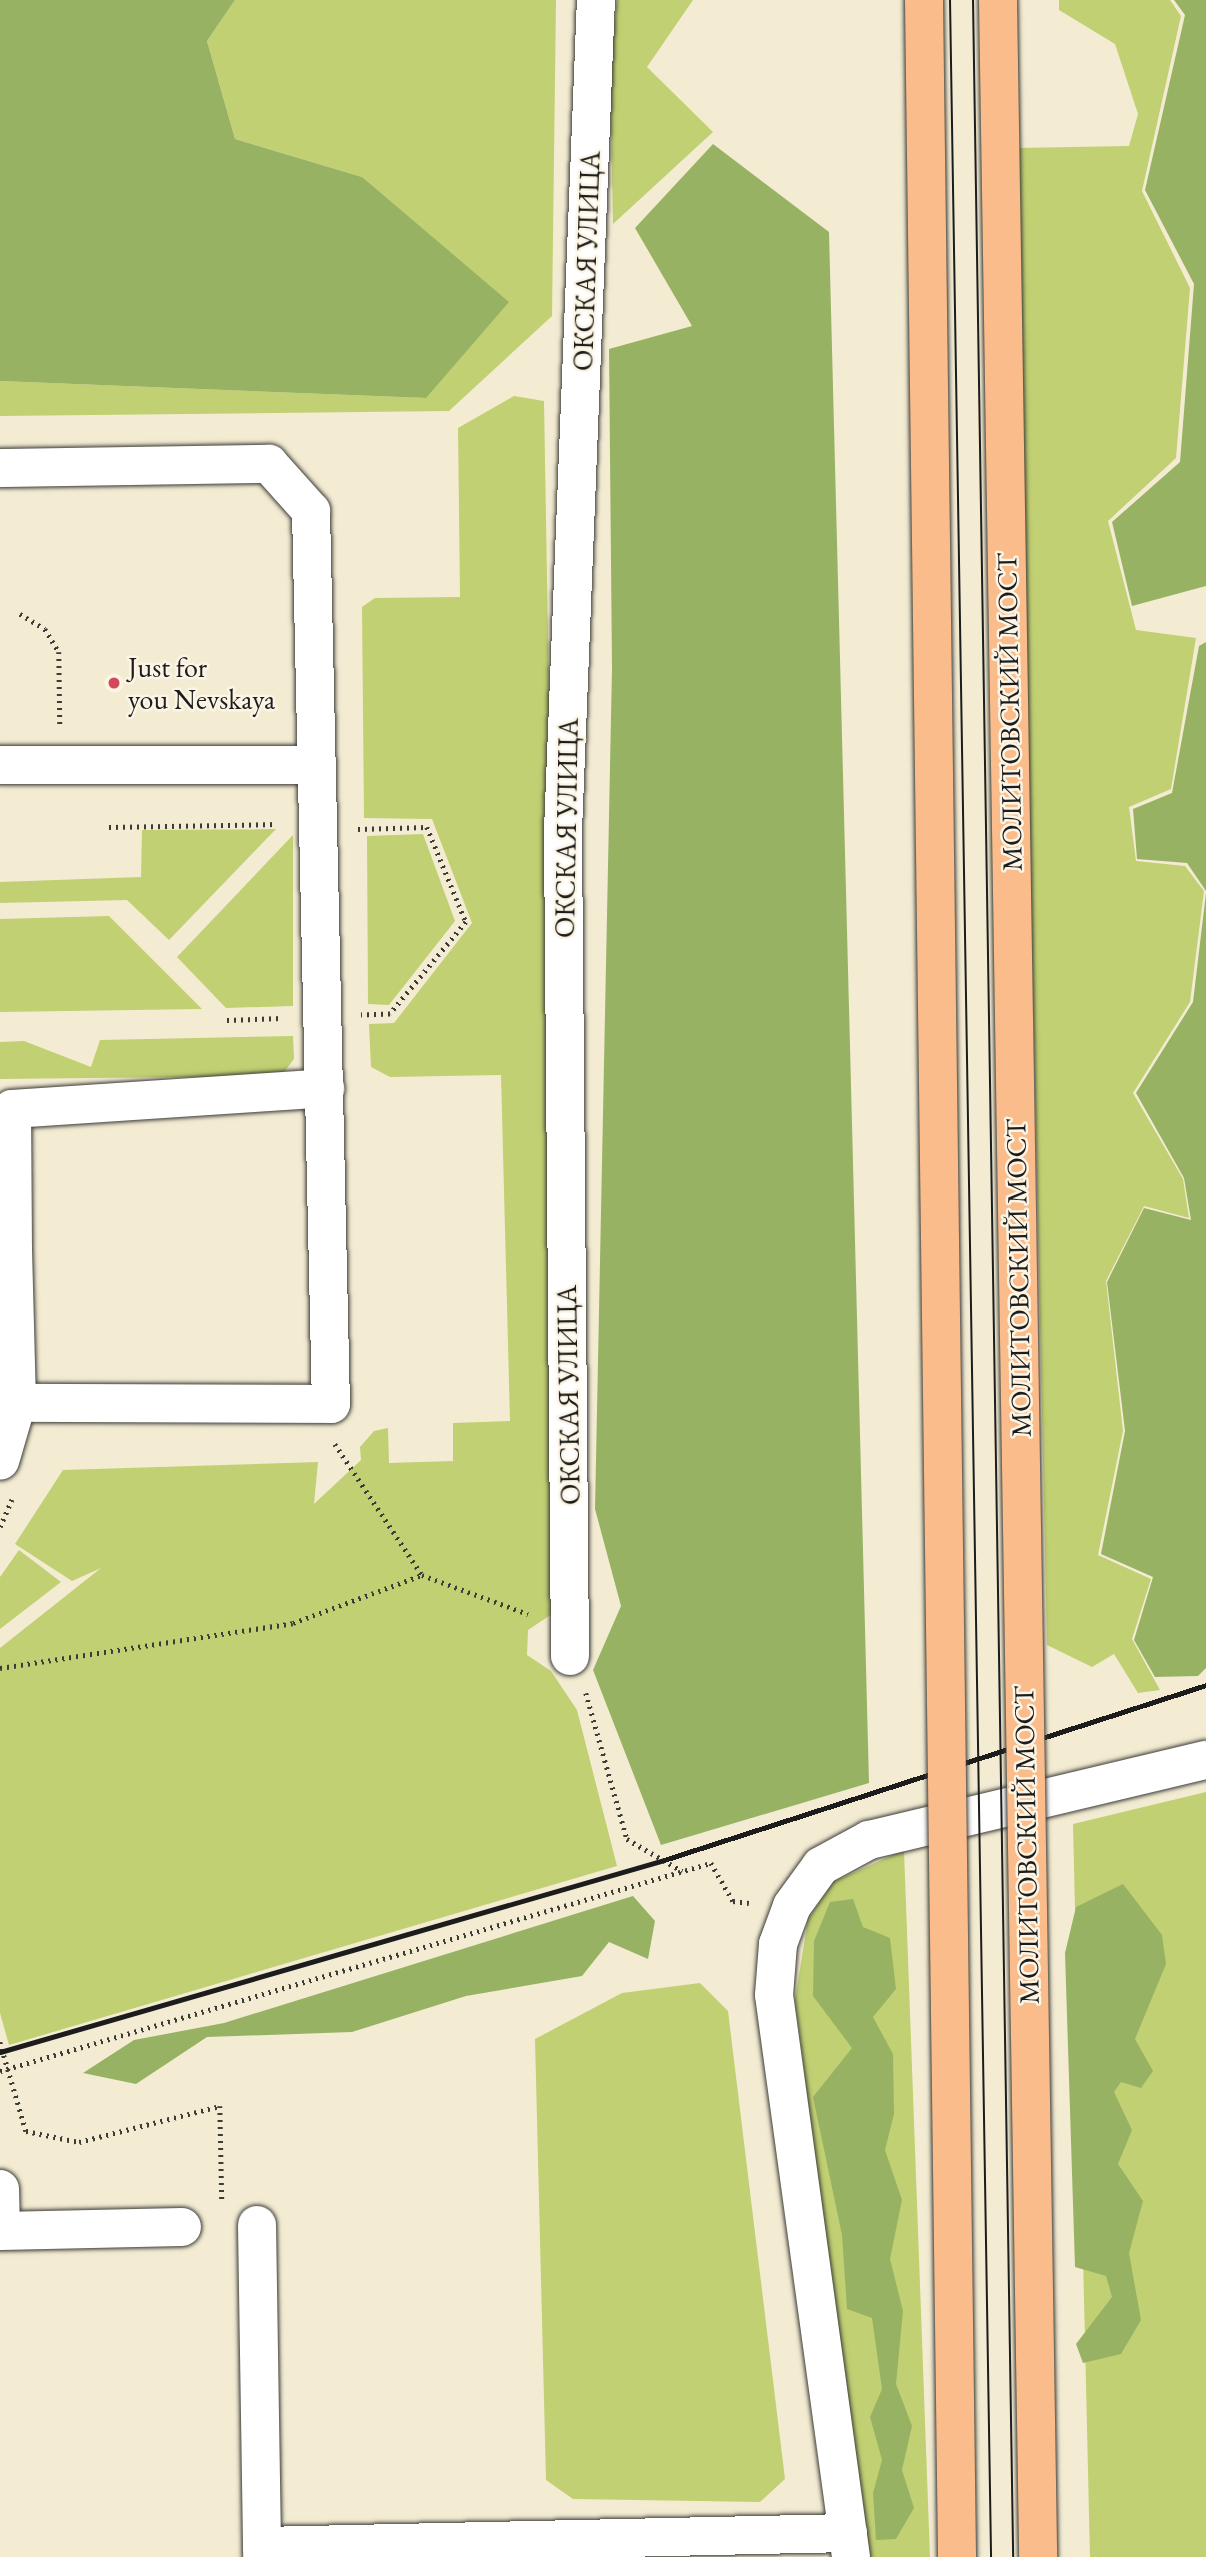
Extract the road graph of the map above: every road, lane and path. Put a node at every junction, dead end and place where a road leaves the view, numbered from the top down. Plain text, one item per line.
1 (596, 0) edge
2 (924, 0) edge
3 (998, 0) edge
4 (0, 468) edge
5 (20, 614) dead end
6 (61, 734) dead end
7 (0, 765) edge
8 (317, 765) junction
9 (356, 815) dead end
10 (110, 827) dead end
11 (287, 829) dead end
12 (357, 829) junction
13 (357, 842) dead end
14 (359, 1002) dead end
15 (325, 1087) junction
16 (6, 1250) edge
17 (17, 1403) junction
18 (310, 1404) junction
19 (0, 1461) edge
20 (422, 1575) junction
21 (570, 1656) junction
22 (0, 1668) edge
23 (1206, 1760) edge
24 (683, 1871) junction
25 (792, 1906) junction
26 (0, 2042) edge
27 (7, 2069) junction
28 (0, 2071) edge
29 (220, 2106) dead end
30 (0, 2189) edge
31 (257, 2225) dead end
32 (182, 2227) dead end
33 (850, 2545) edge
34 (741, 2547) edge
35 (262, 2552) edge
36 (957, 2557) edge
37 (1038, 2557) edge

1 - 21 street, ОКСКАЯ УЛИЦА
2 - 36 main road, bridge
3 - 37 main road, МОЛИТОВСКИЙ МОСТ, bridge
4 - 8 street
5 - 6 path
7 - 8 street
8 - 15 street
9 - 12 path
10 - 11 path
12 - 13 path
12 - 14 path
15 - 16 street
15 - 18 street
16 - 17 street
17 - 18 street
17 - 19 street
18 - 20 path
20 - 21 path
20 - 22 path
21 - 24 path
23 - 25 street
24 - 25 path
24 - 27 path
25 - 33 street
26 - 27 path
27 - 28 path
27 - 29 path
30 - 32 street
31 - 35 street
33 - 34 street
34 - 35 street

